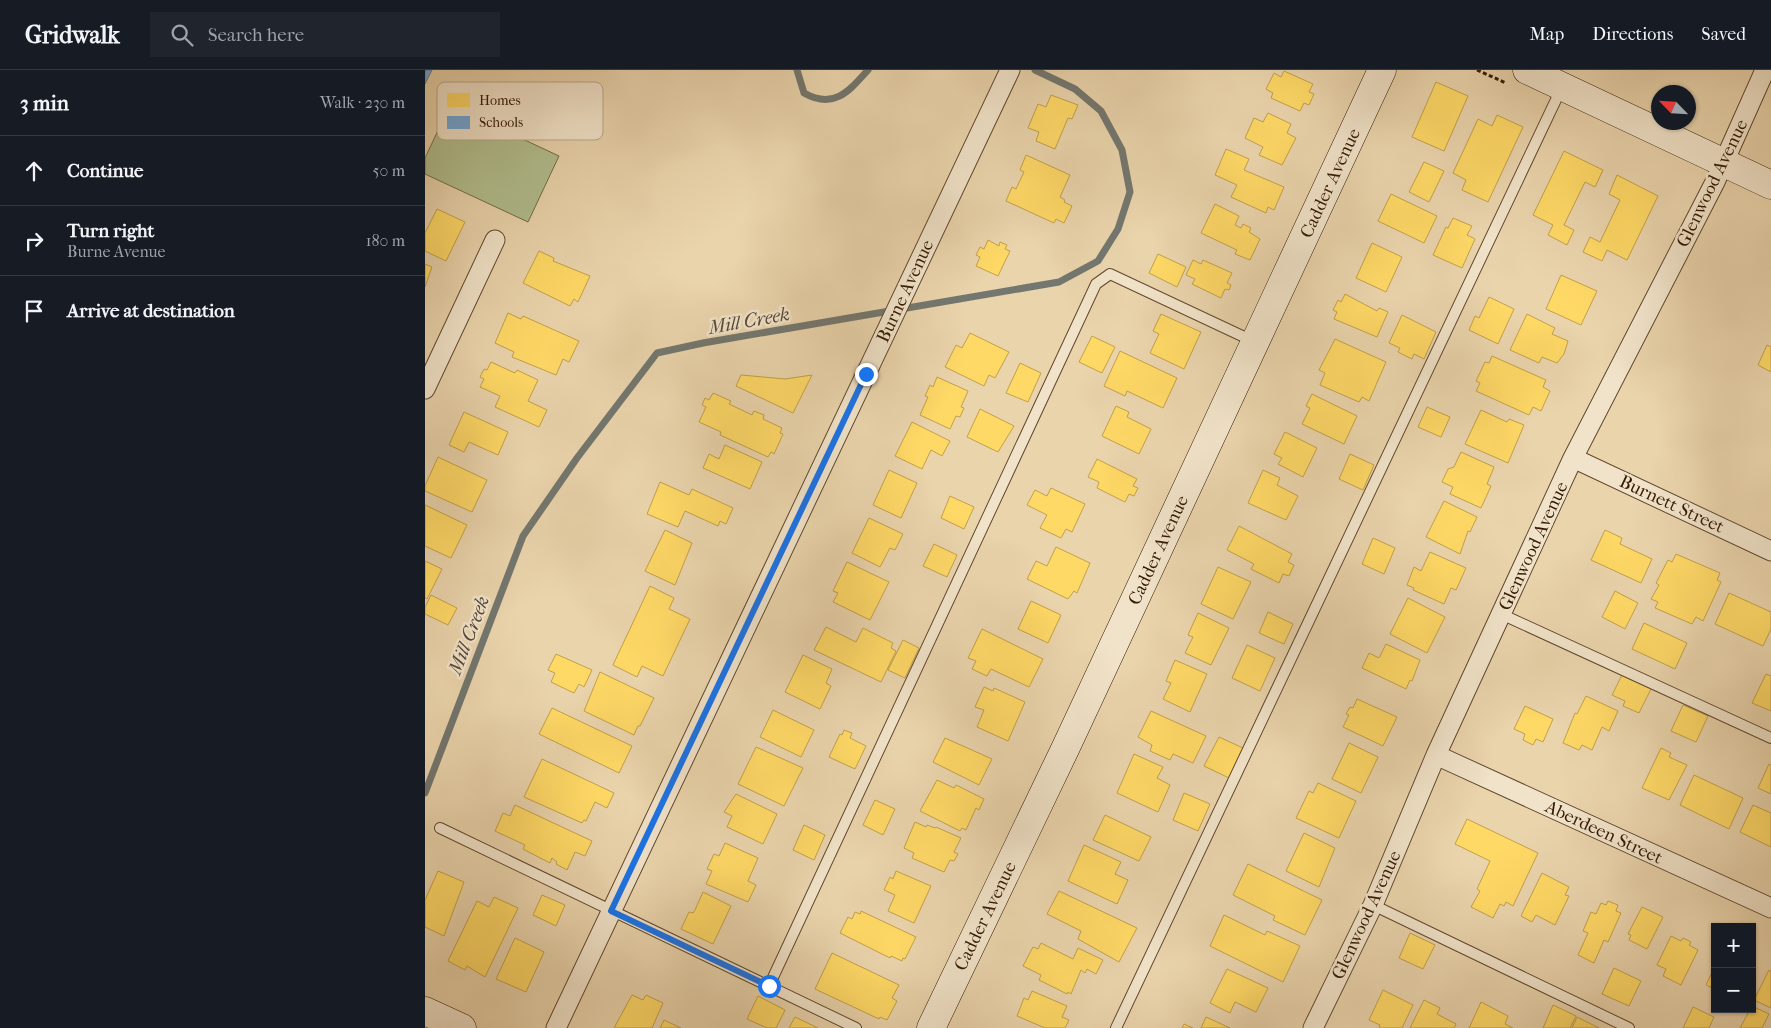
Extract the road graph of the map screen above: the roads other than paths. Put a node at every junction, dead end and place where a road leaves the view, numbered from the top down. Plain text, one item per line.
1 (1010, 70) edge
2 (1382, 70) edge
3 (1527, 70) edge
4 (1765, 70) edge
5 (1562, 87) junction
6 (1724, 163) junction
7 (1771, 185) edge
8 (495, 240) dead end
9 (1255, 343) junction
10 (425, 388) edge
11 (1573, 458) junction
12 (1771, 551) edge
13 (1501, 614) junction
14 (1771, 738) edge
15 (1436, 754) junction
16 (440, 828) dead end
17 (1373, 906) junction
18 (1771, 908) edge
19 (611, 911) junction
20 (769, 986) junction
21 (425, 1011) edge
22 (462, 1028) edge
23 (556, 1028) edge
24 (856, 1028) edge
25 (931, 1028) edge
26 (1116, 1028) edge
27 (1313, 1028) edge
28 (1629, 1028) edge

1 - 19 street, Burne Avenue
2 - 9 main road, Cadder Avenue
3 - 5 main road
4 - 6 street, Glenwood Avenue
5 - 6 main road
5 - 26 lane
6 - 7 main road
6 - 11 street, Glenwood Avenue
8 - 10 street
9 - 20 lane
9 - 25 main road, Cadder Avenue
11 - 12 street, Burnett Street
11 - 13 street, Glenwood Avenue
13 - 14 lane
13 - 15 street, Glenwood Avenue
15 - 17 street, Glenwood Avenue
15 - 18 street, Aberdeen Street
16 - 19 lane
17 - 27 street, Glenwood Avenue
17 - 28 lane
19 - 20 lane
19 - 23 street, Burne Avenue
20 - 24 lane
21 - 22 main road

